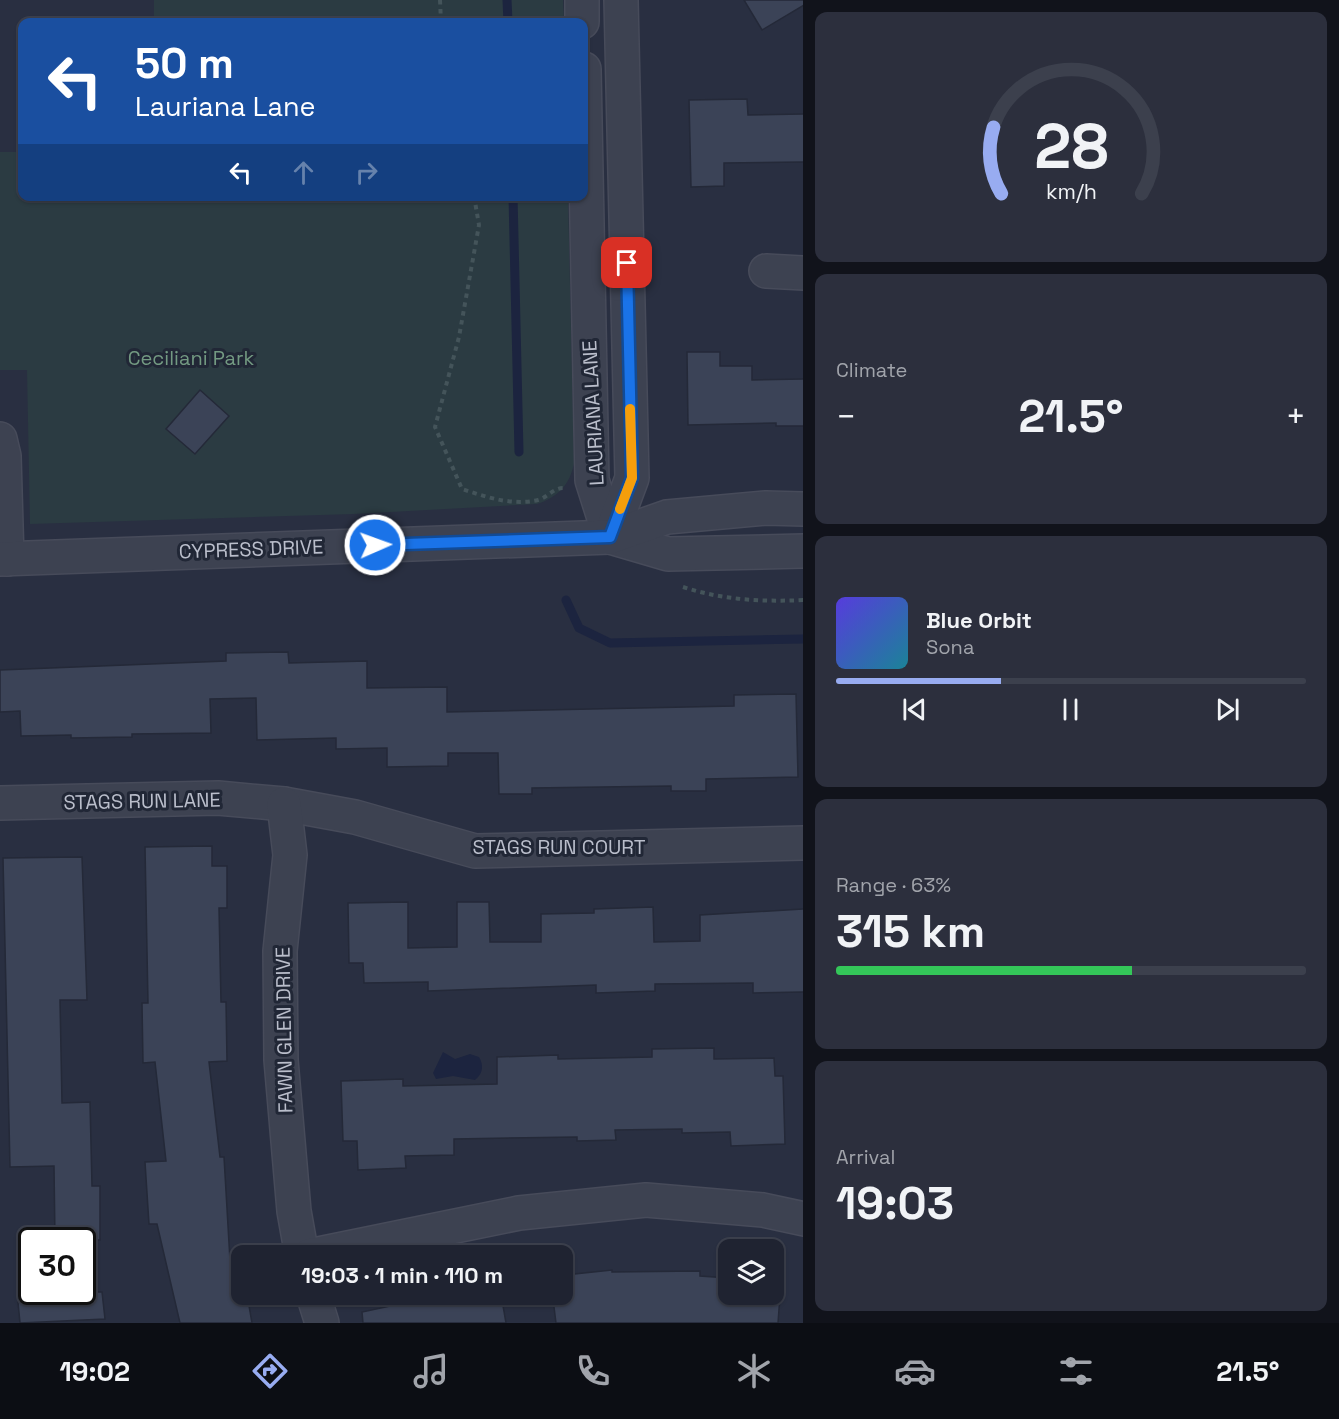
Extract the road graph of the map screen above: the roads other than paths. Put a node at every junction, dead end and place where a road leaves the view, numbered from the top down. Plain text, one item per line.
1 (582, 0) edge
2 (621, 0) edge
3 (582, 18) edge
4 (587, 201) edge
5 (766, 271) dead end
6 (803, 273) edge
7 (0, 439) edge
8 (803, 509) edge
9 (610, 537) junction
10 (803, 551) edge
11 (4, 559) edge
12 (0, 803) edge
13 (284, 804) junction
14 (803, 843) edge
15 (803, 1219) edge
16 (300, 1245) edge
17 (363, 1245) edge
18 (316, 1305) edge
19 (322, 1323) edge

1 - 3 street
2 - 9 street, LAURIANA LANE
4 - 9 street, LAURIANA LANE
5 - 6 street
7 - 11 street
8 - 9 street, CYPRESS DRIVE
9 - 10 street, CYPRESS DRIVE
9 - 11 street, CYPRESS DRIVE
12 - 13 street, STAGS RUN LANE
13 - 14 street, STAGS RUN COURT
13 - 16 street, FAWN GLEN DRIVE
15 - 17 street
18 - 19 street

